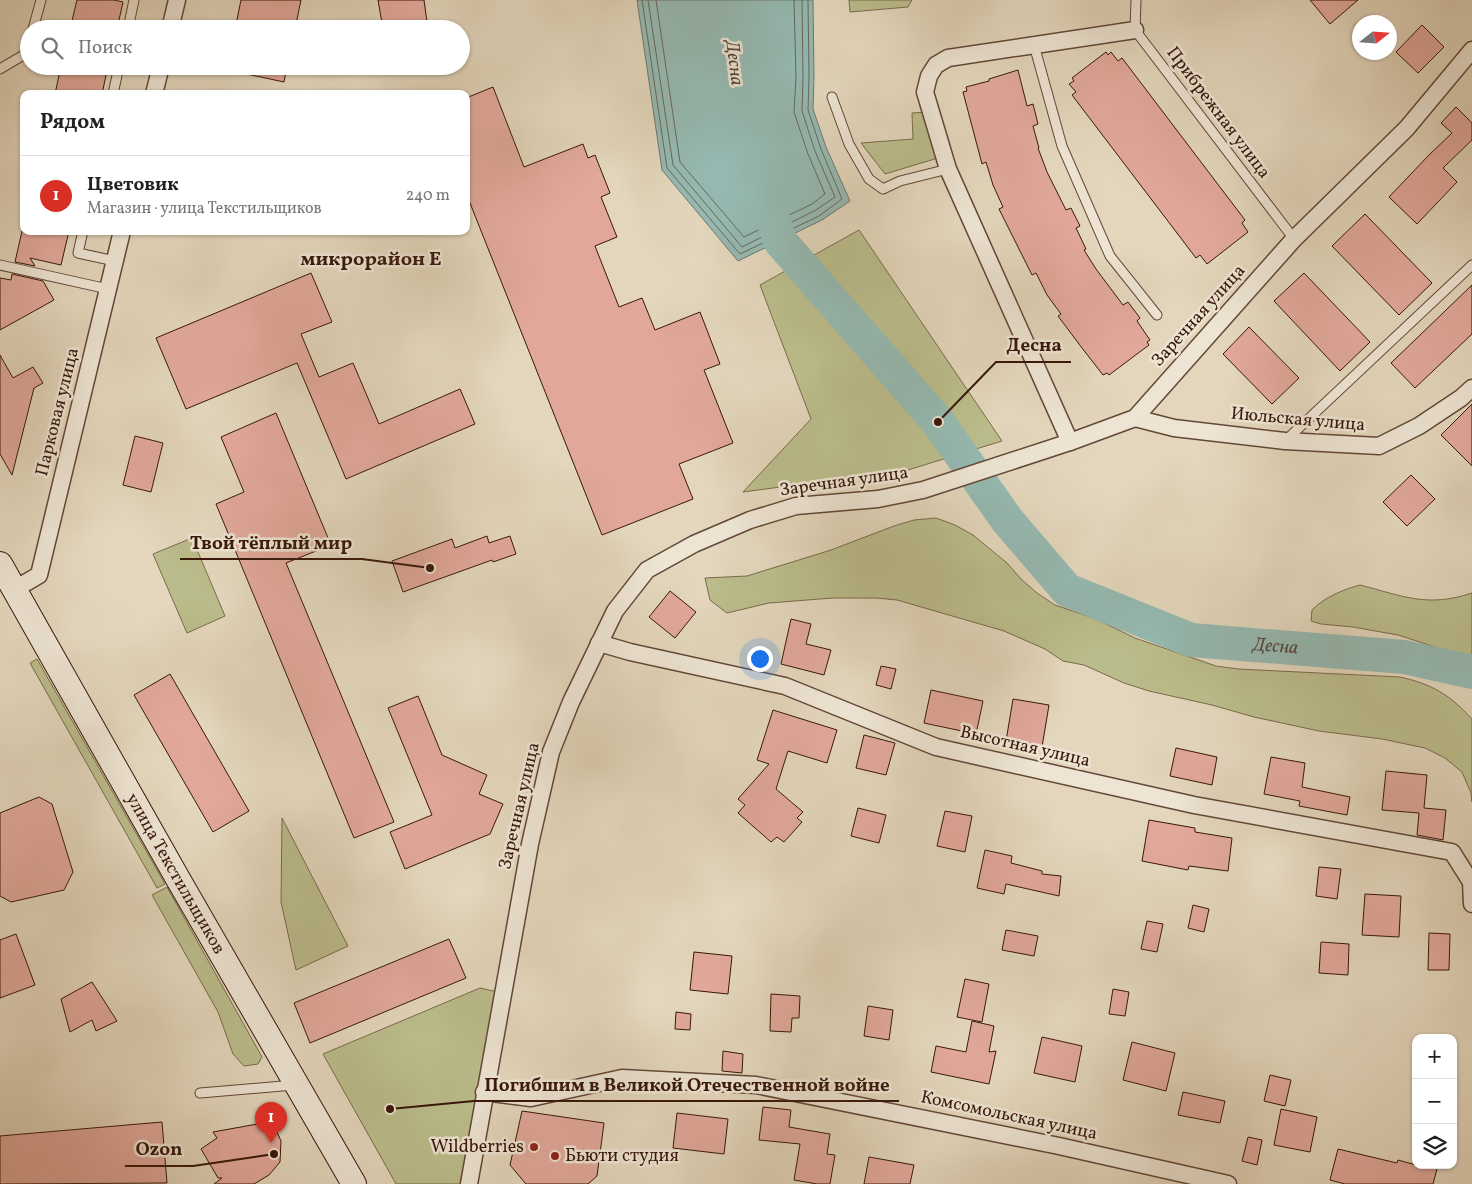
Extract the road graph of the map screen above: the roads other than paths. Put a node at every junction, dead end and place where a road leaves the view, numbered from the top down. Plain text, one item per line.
1 (41, 0) edge
2 (134, 0) edge
3 (176, 0) edge
4 (1136, 0) edge
5 (35, 20) edge
6 (130, 20) edge
7 (172, 20) edge
8 (1135, 30) junction
9 (1034, 46) junction
10 (1472, 50) edge
11 (20, 57) edge
12 (0, 69) edge
13 (117, 75) edge
14 (159, 75) edge
15 (114, 90) edge
16 (155, 90) edge
17 (832, 97) dead end
18 (948, 168) junction
19 (82, 235) edge
20 (121, 235) edge
21 (1294, 240) junction
22 (115, 261) junction
23 (0, 265) edge
24 (1472, 265) edge
25 (108, 289) junction
26 (1157, 315) dead end
27 (1472, 388) edge
28 (1135, 418) junction
29 (1285, 441) junction
30 (1070, 442) junction
31 (0, 564) edge
32 (15, 589) junction
33 (599, 643) junction
34 (1472, 904) edge
35 (296, 1084) junction
36 (484, 1092) junction
37 (200, 1093) dead end
38 (349, 1183) edge
39 (469, 1184) edge
40 (1228, 1184) edge

1 - 5 lane
2 - 6 lane
3 - 7 street
4 - 8 lane
8 - 9 street
8 - 21 lane, Прибрежная улица
9 - 18 street
9 - 26 lane
10 - 21 street, Заречная улица
11 - 12 lane
13 - 15 lane
14 - 16 street
17 - 18 lane
18 - 30 street
19 - 22 lane
20 - 22 street, Парковая улица
21 - 28 street, Заречная улица
22 - 25 street, Парковая улица
23 - 25 lane
24 - 29 lane
25 - 32 street, Парковая улица
27 - 29 street, Июльская улица
28 - 29 street, Июльская улица
28 - 30 street, Заречная улица
30 - 33 street, Заречная улица
31 - 32 main road, улица Текстильщиков
32 - 35 main road, улица Текстильщиков
33 - 34 street, Высотная улица
33 - 36 street, Заречная улица
35 - 37 lane
35 - 38 main road, улица Текстильщиков
36 - 39 street, Заречная улица
36 - 40 street, Комсомольская улица

